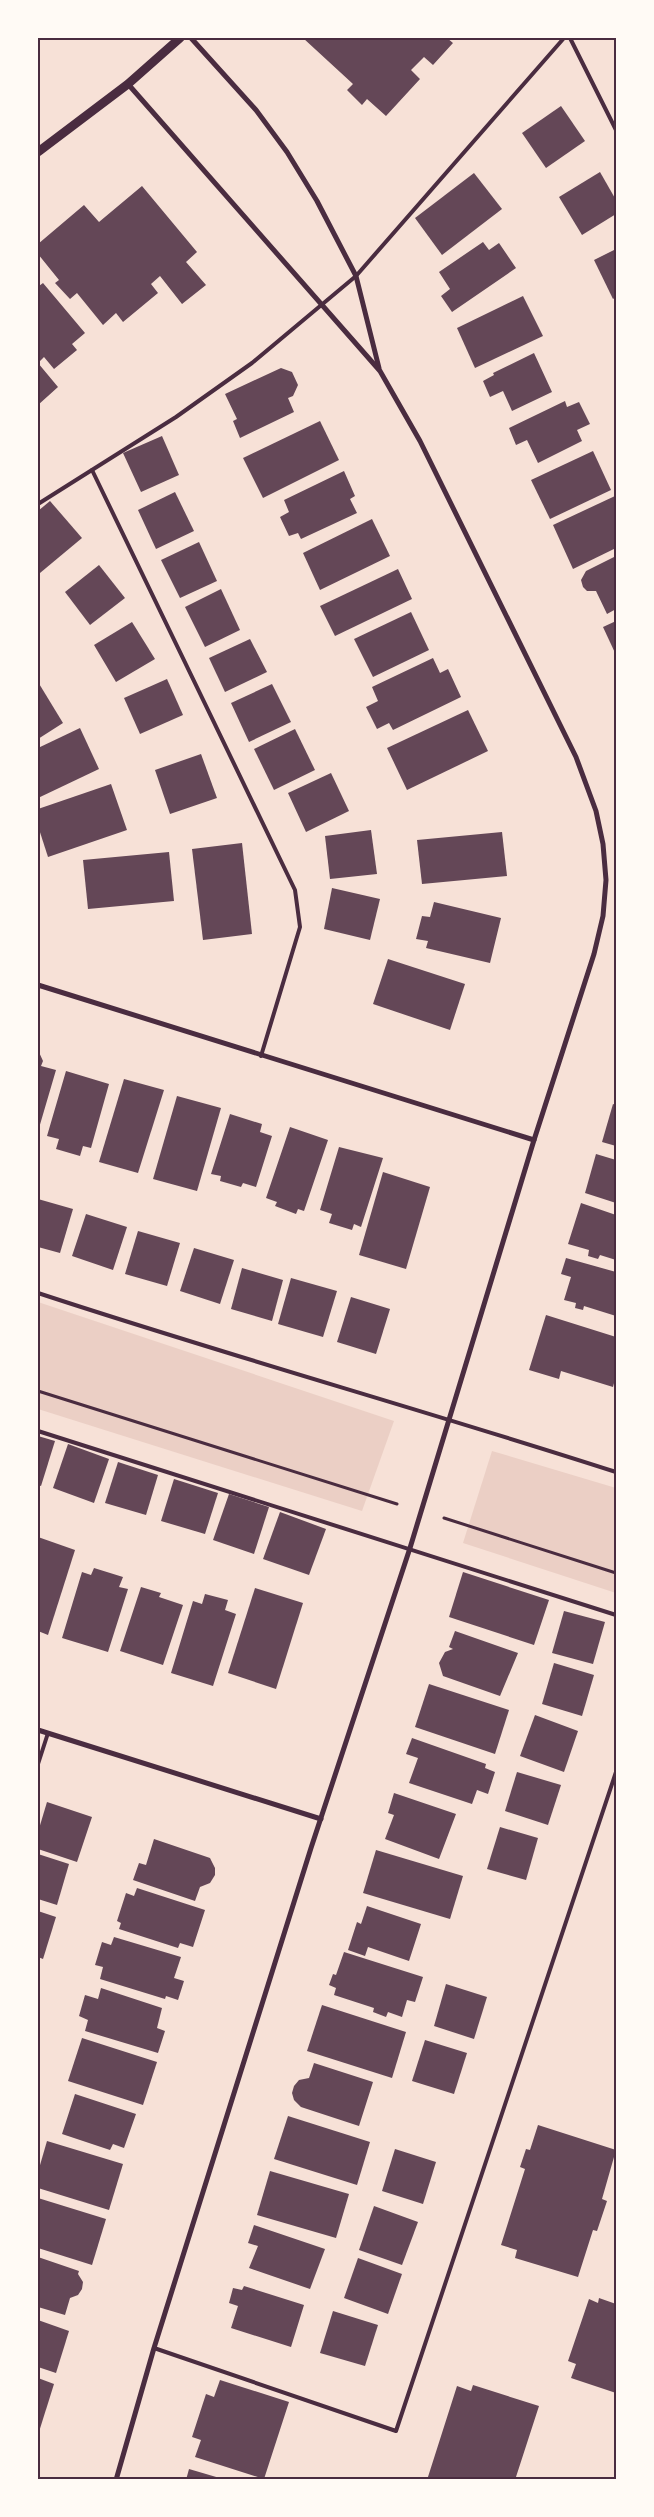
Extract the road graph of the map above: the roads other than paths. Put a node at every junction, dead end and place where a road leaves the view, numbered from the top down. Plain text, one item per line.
1 (180, 38) edge
2 (191, 38) edge
3 (564, 38) edge
4 (570, 38) edge
5 (128, 84) junction
6 (616, 130) edge
7 (38, 152) edge
8 (356, 276) junction
9 (322, 305) junction
10 (380, 371) junction
11 (92, 470) junction
12 (38, 504) edge
13 (38, 985) edge
14 (261, 1056) junction
15 (534, 1140) junction
16 (38, 1293) edge
17 (449, 1418) junction
18 (38, 1431) edge
19 (616, 1472) edge
20 (410, 1548) junction
21 (616, 1614) edge
22 (38, 1730) edge
23 (48, 1733) junction
24 (38, 1764) edge
25 (616, 1772) edge
26 (321, 1819) junction
27 (154, 2348) junction
28 (116, 2480) edge

1 - 5 street
2 - 8 street
3 - 8 lane
4 - 6 lane
5 - 7 street
5 - 9 street
8 - 9 lane
8 - 10 street
9 - 10 street
9 - 11 lane
10 - 15 street
11 - 12 lane
11 - 14 lane
13 - 14 street
14 - 15 street
15 - 17 street
16 - 17 lane
17 - 19 lane
17 - 20 street
18 - 20 lane
20 - 21 lane
20 - 26 street
22 - 23 street
23 - 24 lane
23 - 26 street
25 - 27 lane
26 - 27 street
27 - 28 street

